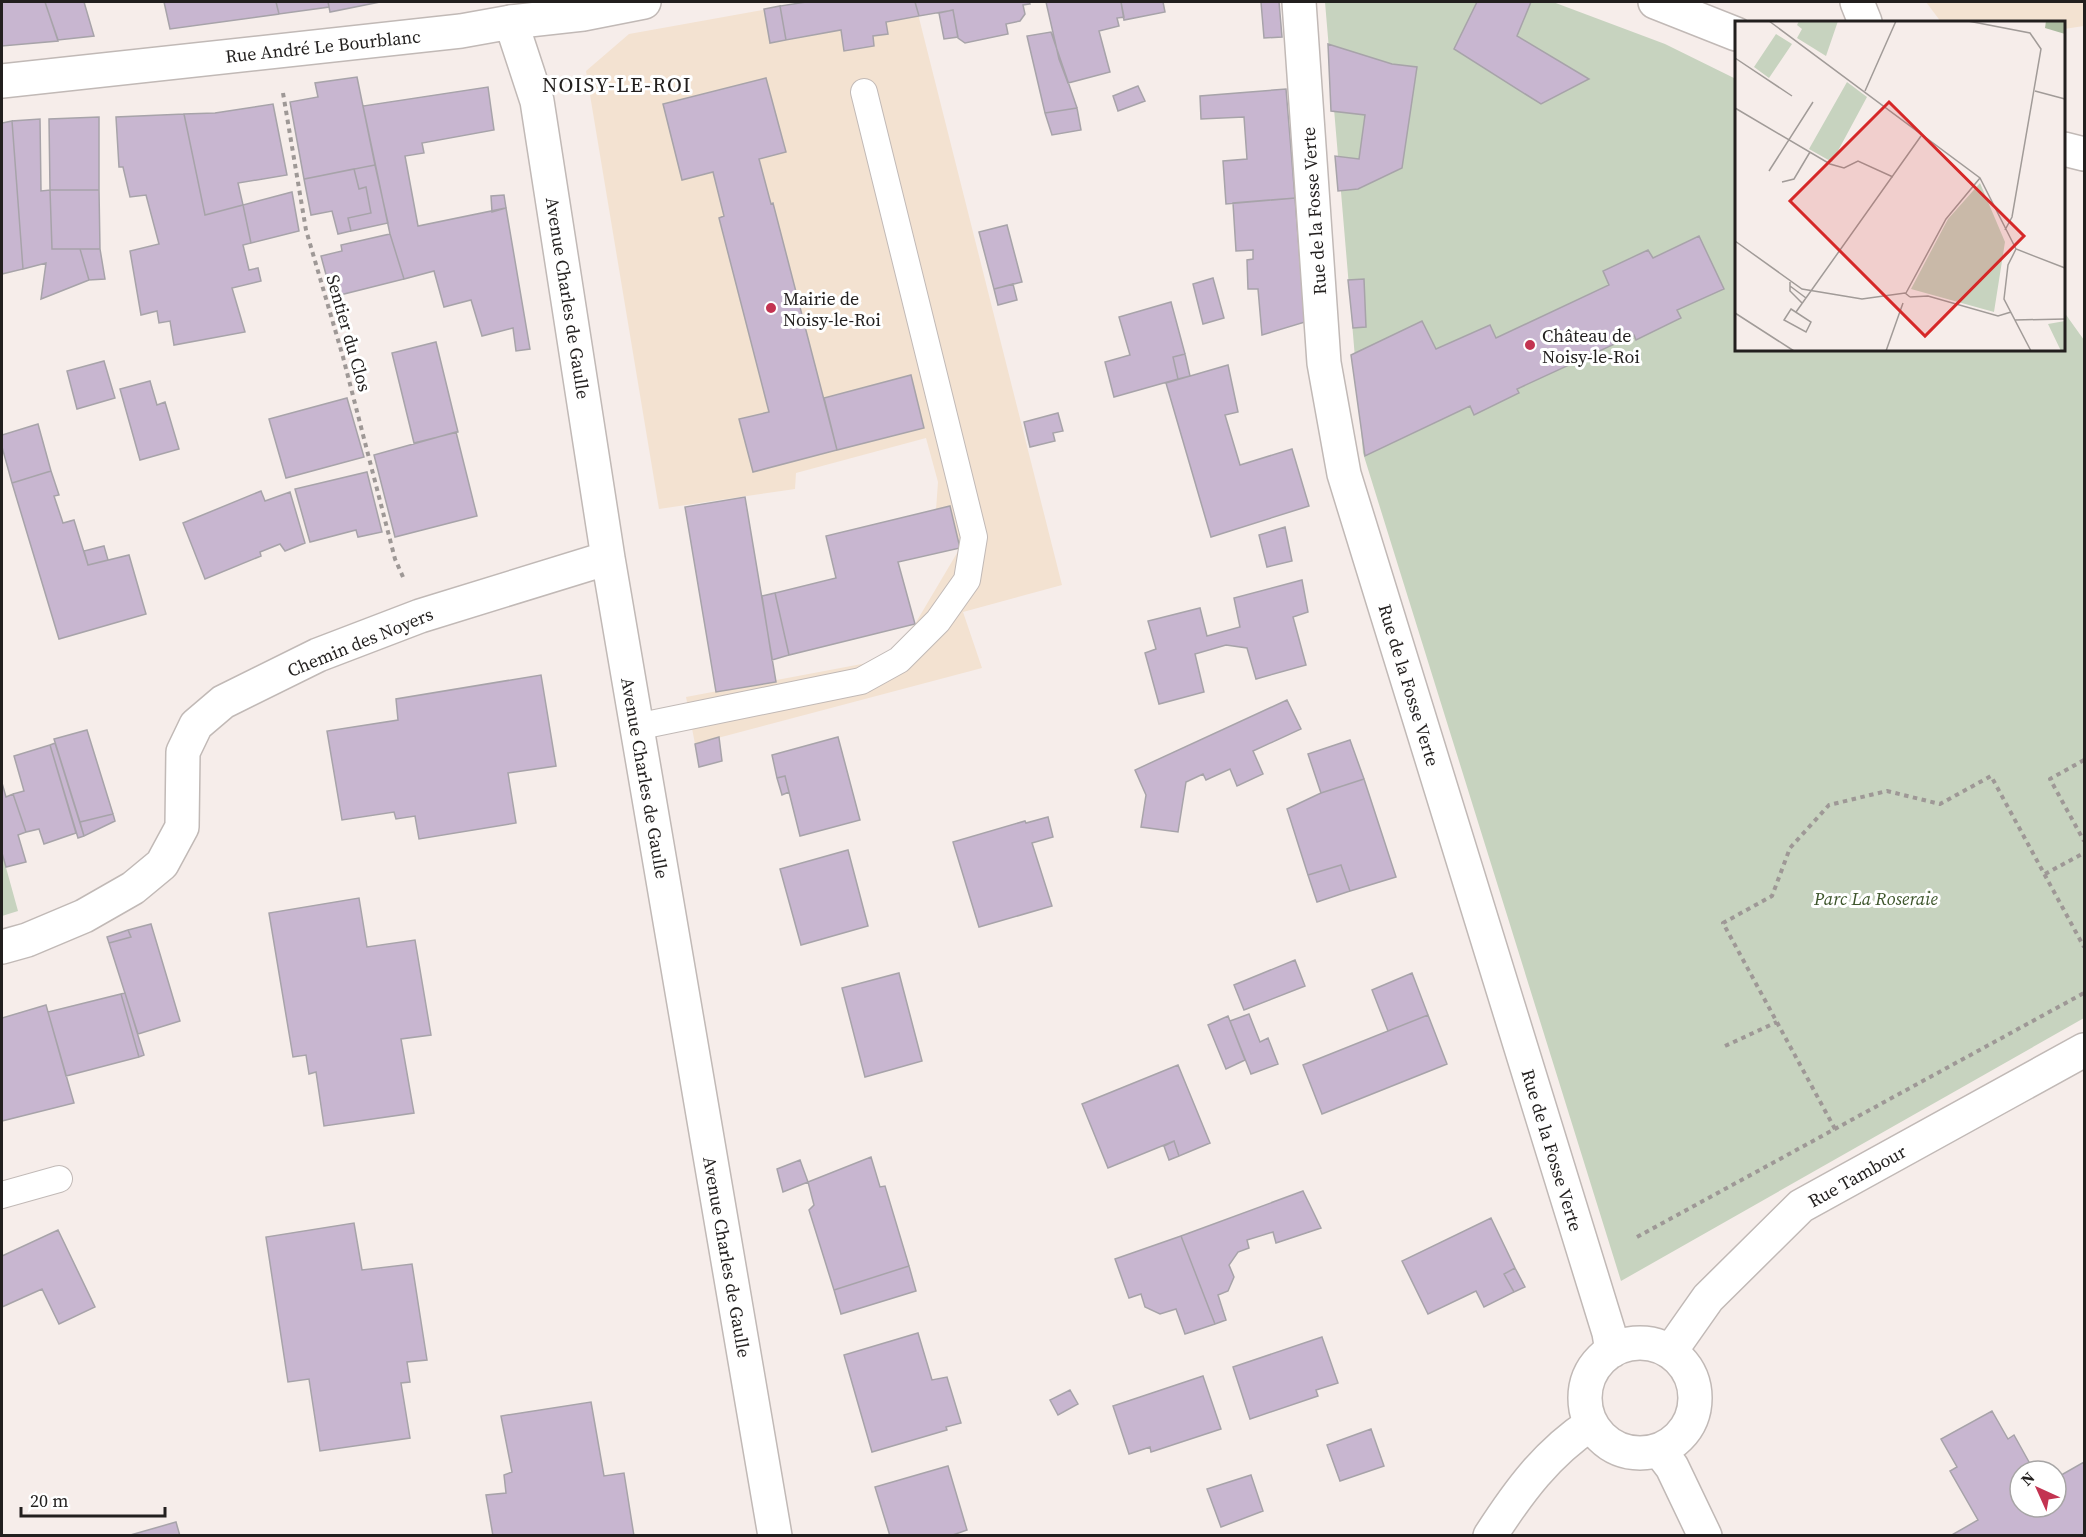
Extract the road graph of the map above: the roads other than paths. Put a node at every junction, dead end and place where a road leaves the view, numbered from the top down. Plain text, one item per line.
1 (644, 2) edge
2 (1299, 2) edge
3 (1655, 2) edge
4 (1857, 2) edge
5 (508, 12) edge
6 (1865, 21) edge
7 (1735, 33) edge
8 (2, 81) edge
9 (864, 92) dead end
10 (2065, 149) edge
11 (2085, 154) edge
12 (608, 558) junction
13 (636, 728) junction
14 (2, 947) edge
15 (2085, 1050) edge
16 (59, 1179) dead end
17 (2, 1195) edge
18 (1612, 1351) junction
19 (1670, 1352) junction
20 (1592, 1424) junction
21 (1659, 1450) junction
22 (775, 1536) edge
23 (1490, 1536) edge
24 (1705, 1536) edge

1 - 5 street, Rue André Le Bourblanc
2 - 18 street, Rue de la Fosse Verte
3 - 7 street
4 - 6 street
5 - 8 street, Rue André Le Bourblanc
5 - 12 street, Avenue Charles de Gaulle
9 - 13 lane
10 - 11 street
12 - 13 street, Avenue Charles de Gaulle
12 - 14 street, Chemin des Noyers
13 - 22 street, Avenue Charles de Gaulle
15 - 19 street, Rue Tambour
16 - 17 lane
18 - 19 street
18 - 20 street
19 - 21 street
20 - 21 street
20 - 23 street
21 - 24 street

